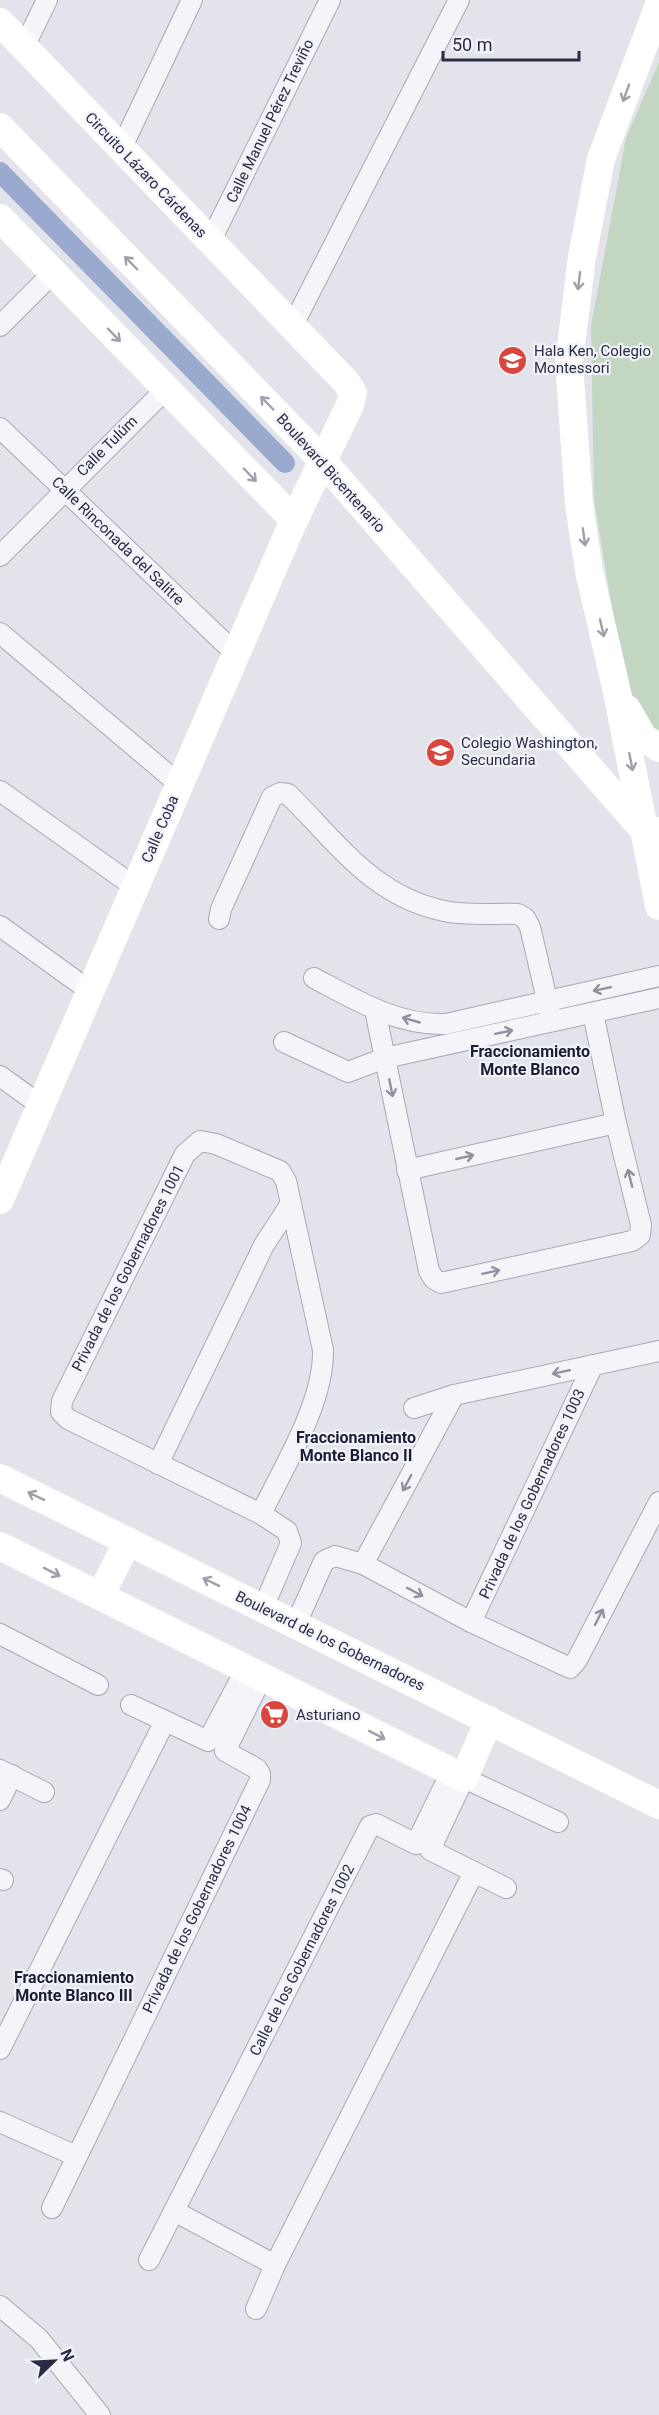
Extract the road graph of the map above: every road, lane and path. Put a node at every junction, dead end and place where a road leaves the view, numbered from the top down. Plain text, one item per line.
1 (47, 0) edge
2 (192, 0) edge
3 (330, 0) edge
4 (459, 0) edge
5 (659, 5) edge
6 (0, 22) edge
7 (24, 47) junction
8 (0, 127) edge
9 (122, 149) junction
10 (0, 218) edge
11 (210, 242) junction
12 (53, 273) junction
13 (0, 326) edge
14 (292, 327) junction
15 (165, 389) junction
16 (0, 428) edge
17 (322, 460) junction
18 (63, 490) junction
19 (294, 520) junction
20 (0, 556) edge
21 (0, 633) edge
22 (236, 654) junction
23 (617, 692) junction
24 (659, 748) edge
25 (179, 784) junction
26 (0, 791) edge
27 (636, 791) edge
28 (653, 832) edge
29 (135, 887) junction
30 (659, 906) edge
31 (219, 919) dead end
32 (0, 926) edge
33 (659, 976) edge
34 (314, 978) dead end
35 (90, 991) junction
36 (659, 998) edge
37 (547, 1001) junction
38 (375, 1010) junction
39 (593, 1013) junction
40 (552, 1022) junction
41 (284, 1042) dead end
42 (385, 1058) junction
43 (0, 1076) edge
44 (40, 1105) junction
45 (616, 1124) junction
46 (407, 1170) junction
47 (0, 1200) edge
48 (290, 1205) junction
49 (659, 1351) edge
50 (593, 1365) junction
51 (454, 1395) junction
52 (414, 1408) dead end
53 (158, 1464) junction
54 (0, 1478) edge
55 (659, 1502) edge
56 (261, 1514) junction
57 (128, 1541) junction
58 (0, 1546) edge
59 (363, 1564) junction
60 (100, 1596) junction
61 (263, 1608) junction
62 (471, 1622) junction
63 (296, 1624) junction
64 (0, 1634) edge
65 (254, 1673) junction
66 (98, 1685) dead end
67 (131, 1704) dead end
68 (489, 1720) junction
69 (164, 1722) junction
70 (6, 1773) edge
71 (457, 1775) junction
72 (44, 1792) dead end
73 (0, 1800) edge
74 (659, 1805) edge
75 (558, 1822) dead end
76 (423, 1847) junction
77 (474, 1872) junction
78 (506, 1887) dead end
79 (0, 2049) edge
80 (0, 2122) edge
81 (76, 2156) junction
82 (52, 2208) dead end
83 (174, 2211) junction
84 (149, 2260) dead end
85 (275, 2265) junction
86 (0, 2306) edge
87 (256, 2309) dead end
88 (100, 2415) edge

1 - 7 street
2 - 9 street
3 - 11 street, Calle Manuel Pérez Treviño
4 - 14 street
5 -> 23 main road
6 - 7 main road, Circuito Lázaro Cárdenas
7 - 9 main road, Circuito Lázaro Cárdenas
17 -> 8 main road, Boulevard Bicentenario
9 - 11 main road, Circuito Lázaro Cárdenas
10 - 12 main road
11 - 14 main road, Circuito Lázaro Cárdenas
12 - 13 street
12 -> 15 main road
14 - 17 main road, Circuito Lázaro Cárdenas
15 - 18 street, Calle Tulúm
15 -> 19 main road
16 - 18 street, Calle Rinconada del Salitre
17 - 19 main road, Calle Coba
17 - 27 main road, Boulevard Bicentenario
18 - 20 street, Calle Tulúm
18 - 22 street, Calle Rinconada del Salitre
19 - 22 main road, Calle Coba
21 - 25 street
22 - 25 main road, Calle Coba
23 - 24 main road
23 -> 27 main road
25 - 29 main road, Calle Coba
26 - 29 street
27 - 28 main road
28 - 30 main road
29 - 35 main road, Calle Coba
31 - 37 street
32 - 35 street
33 -> 37 street
34 - 38 street
35 - 44 main road, Calle Coba
36 - 39 street
37 -> 38 street
37 - 40 street
38 - 42 street
39 - 40 street
39 - 45 street
42 -> 40 street
41 - 42 street
42 -> 46 street
43 - 44 street
44 - 47 main road, Calle Coba
46 -> 45 street
46 -> 45 street
48 - 53 street
48 - 53 street, Privada de los Gobernadores 1001
48 - 56 street, Privada de los Gobernadores 1001
49 - 50 street, Privada de los Gobernadores 1003
50 -> 51 street, Privada de los Gobernadores 1003
50 - 62 street, Privada de los Gobernadores 1003
51 - 52 street, Privada de los Gobernadores 1003
51 -> 59 street
53 - 56 street, Privada de los Gobernadores 1001
57 -> 54 main road, Boulevard de los Gobernadores
62 -> 55 street
56 - 61 street, Privada de los Gobernadores 1001
57 - 60 main road
61 -> 57 main road, Boulevard de los Gobernadores
58 -> 60 main road
59 -> 62 street
59 - 63 street
60 - 65 main road
61 - 63 main road, Boulevard de los Gobernadores
63 - 68 main road, Boulevard de los Gobernadores
64 - 66 street
65 - 69 street
65 -> 71 main road
65 - 81 street, Privada de los Gobernadores 1004
67 - 69 street
68 - 71 main road
68 - 74 main road, Boulevard de los Gobernadores
69 - 79 street
70 - 72 street
70 - 73 street
71 - 75 street
71 - 76 street
76 - 77 street, Calle de los Gobernadores 1002
76 - 83 street, Calle de los Gobernadores 1002
77 - 78 street, Calle de los Gobernadores 1002
77 - 85 street
80 - 81 street
81 - 82 street, Privada de los Gobernadores 1004
83 - 84 street, Calle de los Gobernadores 1002
83 - 85 street
85 - 87 street
86 - 88 street

